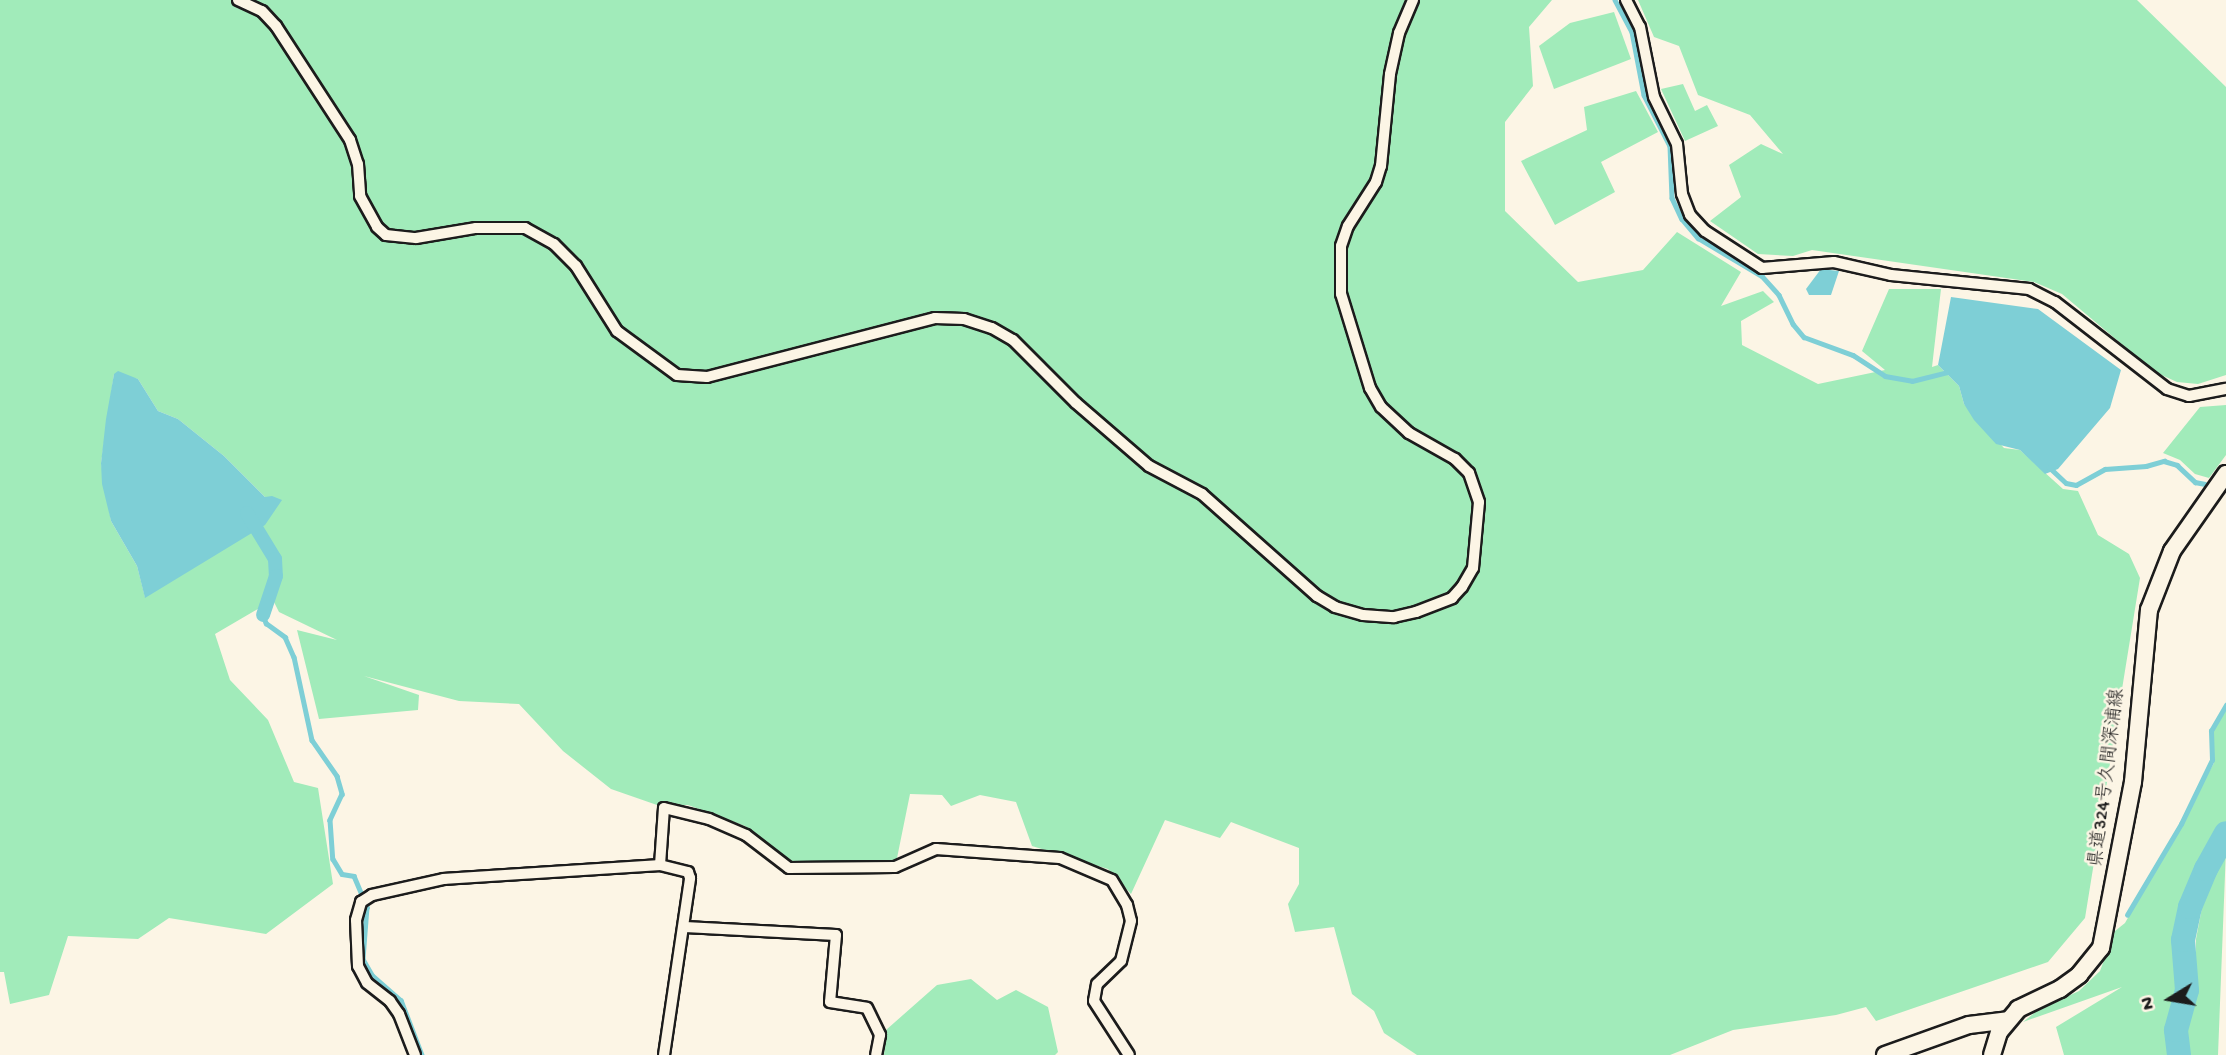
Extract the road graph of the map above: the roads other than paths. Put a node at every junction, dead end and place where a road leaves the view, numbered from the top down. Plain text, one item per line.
1 (238, 0) edge
2 (1413, 0) edge
3 (1626, 0) edge
4 (2226, 389) edge
5 (2226, 474) edge
6 (660, 865) junction
7 (685, 927) junction
8 (2008, 1020) junction
9 (415, 1055) edge
10 (664, 1055) edge
11 (876, 1055) edge
12 (1129, 1055) edge
13 (1885, 1055) edge
14 (1992, 1055) edge

1 - 2 street
3 - 4 street
5 - 8 main road, 県道324号久間深浦線
6 - 7 street
6 - 9 street
6 - 12 street
7 - 10 street
7 - 11 street
8 - 13 main road
8 - 14 main road, 県道324号久間深浦線

